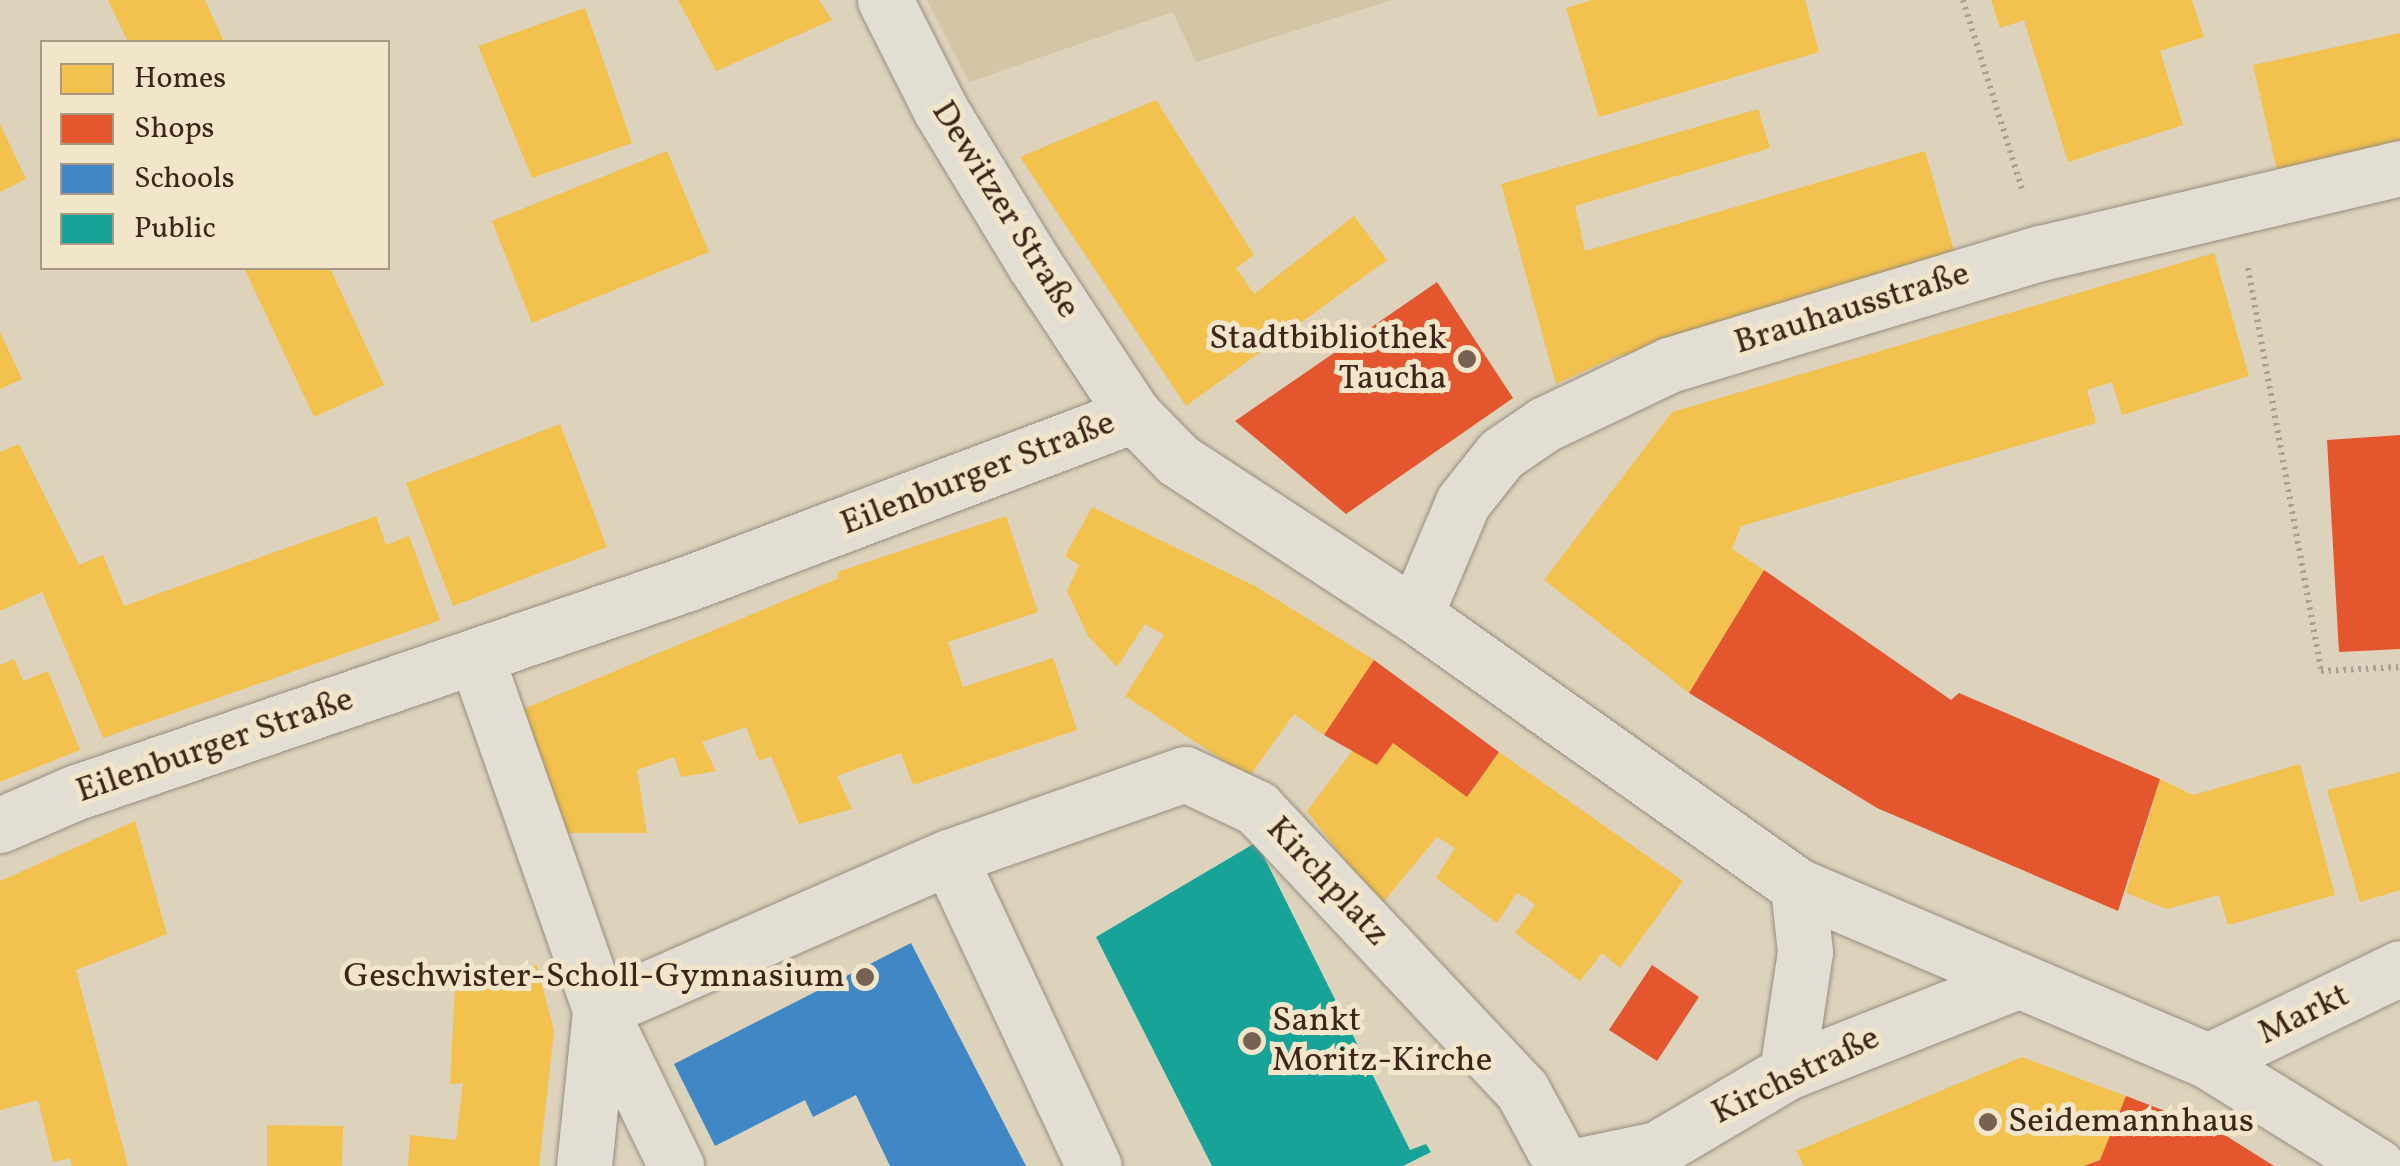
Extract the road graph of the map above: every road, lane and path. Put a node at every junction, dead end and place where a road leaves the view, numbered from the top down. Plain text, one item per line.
1 (885, 0) edge
2 (1963, 0) edge
3 (2400, 168) edge
4 (2237, 207) junction
5 (2041, 253) junction
6 (1134, 415) junction
7 (1415, 614) junction
8 (476, 657) junction
9 (2400, 667) edge
10 (0, 825) edge
11 (949, 857) junction
12 (1798, 886) junction
13 (2400, 968) edge
14 (2016, 982) junction
15 (600, 1010) junction
16 (2208, 1061) junction
17 (1787, 1072) junction
18 (1660, 1158) edge
19 (584, 1166) edge
20 (676, 1166) edge
21 (1094, 1166) edge
22 (1563, 1166) edge
23 (1576, 1166) edge
24 (2377, 1166) edge

1 - 6 street, Dewitzer Straße
2 - 5 path
3 - 4 street, Brauhausstraße
4 - 5 street, Brauhausstraße
4 - 9 path
5 - 7 street, Brauhausstraße
6 - 7 street, Eilenburger Straße
6 - 8 street, Eilenburger Straße
7 - 12 street, Eilenburger Straße
8 - 10 street, Eilenburger Straße
8 - 15 street
11 - 15 street, Kirchplatz
11 - 21 street
11 - 22 street, Kirchplatz
12 - 14 street, Eilenburger Straße
12 - 17 street
13 - 16 street, Markt
14 - 16 street, Markt
14 - 17 street, Kirchstraße
15 - 19 street
15 - 20 street
16 - 24 street, Markt
17 - 18 street, Kirchstraße
18 - 23 street, Kirchstraße

